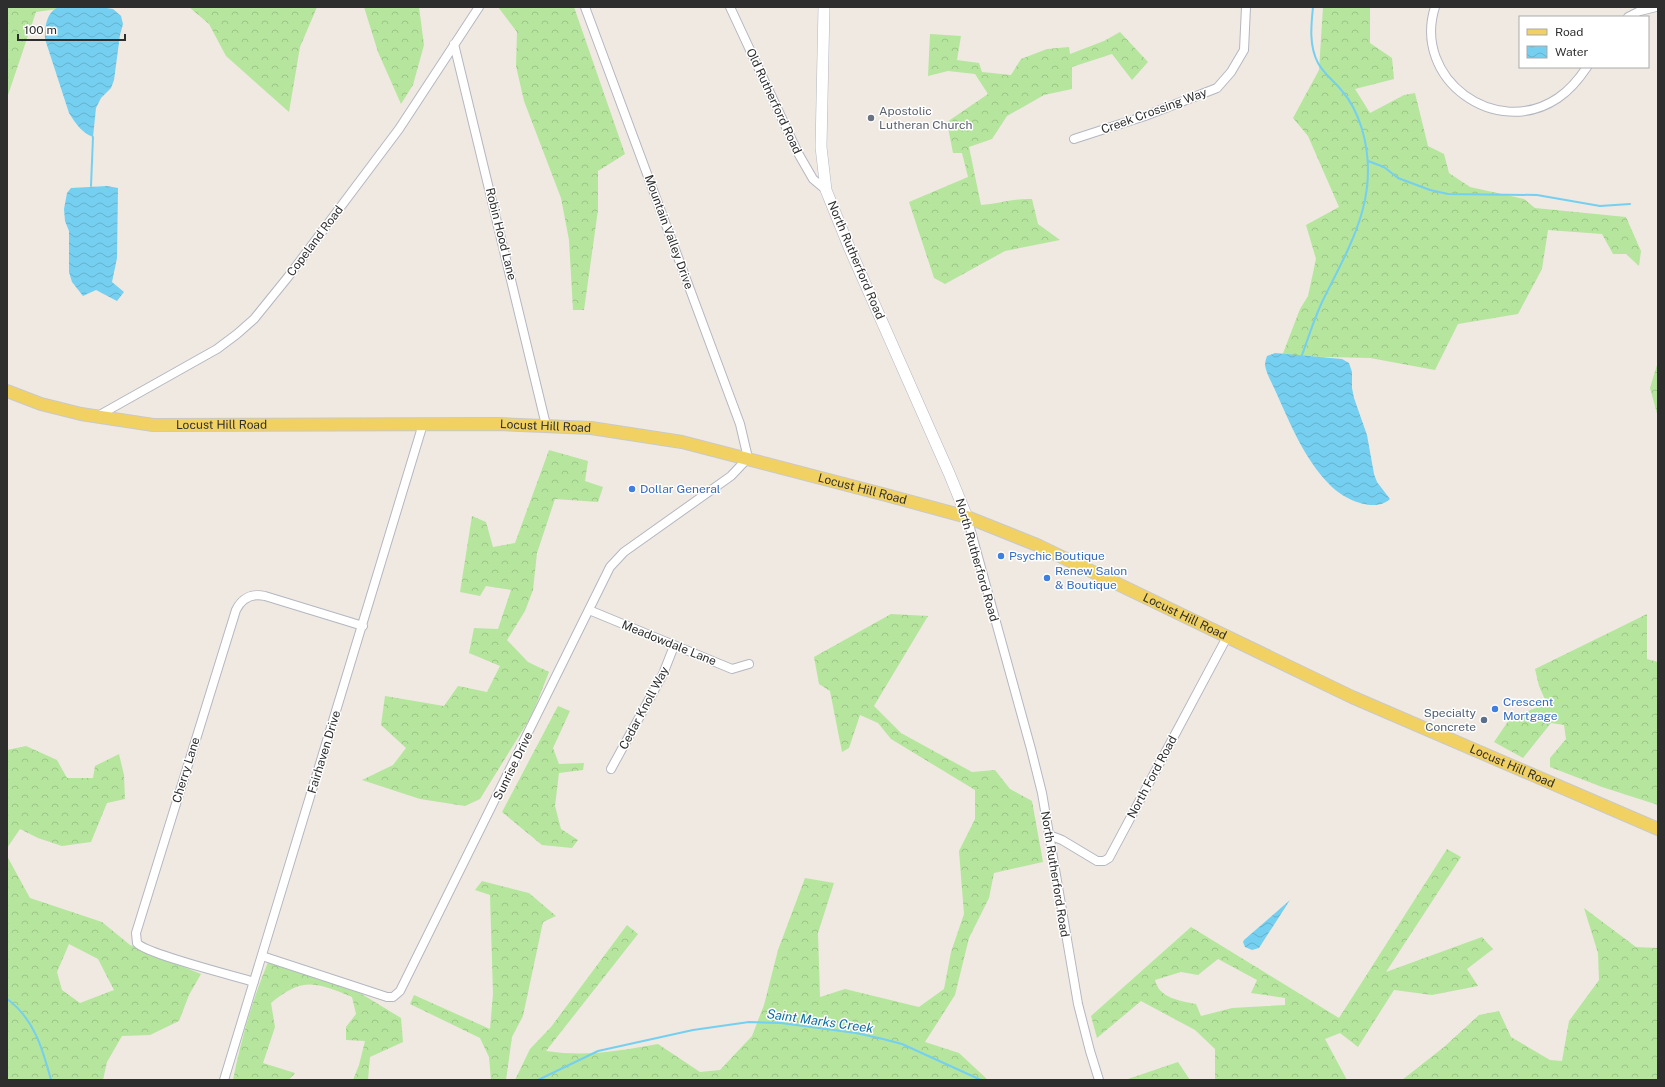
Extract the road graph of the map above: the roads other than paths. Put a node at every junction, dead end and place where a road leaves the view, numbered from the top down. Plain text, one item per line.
1 (479, 7) edge
2 (585, 7) edge
3 (730, 7) edge
4 (824, 7) edge
5 (1246, 7) edge
6 (1435, 7) edge
7 (1656, 7) edge
8 (1630, 16) edge
9 (454, 44) junction
10 (1586, 68) edge
11 (1074, 138) dead end
12 (826, 190) junction
13 (7, 391) edge
14 (96, 417) junction
15 (423, 424) junction
16 (546, 425) junction
17 (748, 458) junction
18 (967, 517) junction
19 (589, 610) junction
20 (363, 626) junction
21 (1227, 637) junction
22 (674, 646) junction
23 (749, 664) dead end
24 (611, 769) dead end
25 (1658, 830) edge
26 (1050, 835) junction
27 (262, 956) junction
28 (254, 982) junction
29 (224, 1080) edge
30 (1099, 1080) edge

1 - 9 street, Copeland Road
2 - 17 street, Mountain Valley Drive
3 - 12 street, Old Rutherford Road
4 - 12 street, North Rutherford Road
5 - 11 street, Creek Crossing Way
6 - 10 street
7 - 8 street
9 - 14 street, Copeland Road
9 - 16 street, Robin Hood Lane
12 - 18 street, North Rutherford Road
13 - 14 main road, Locust Hill Road
14 - 15 main road, Locust Hill Road
15 - 16 main road, Locust Hill Road
15 - 20 street, Fairhaven Drive
16 - 17 main road, Locust Hill Road
17 - 18 main road, Locust Hill Road
17 - 19 street, Sunrise Drive
18 - 21 main road, Locust Hill Road
18 - 26 street, North Rutherford Road
19 - 22 street, Meadowdale Lane
19 - 27 street, Sunrise Drive
20 - 27 street, Fairhaven Drive
20 - 28 street, Cherry Lane
21 - 25 main road, Locust Hill Road
21 - 26 street, North Ford Road
22 - 23 street, Meadowdale Lane
22 - 24 street, Cedar Knoll Way
26 - 30 street, North Rutherford Road
27 - 28 street, Fairhaven Drive
28 - 29 street, Fairhaven Drive

